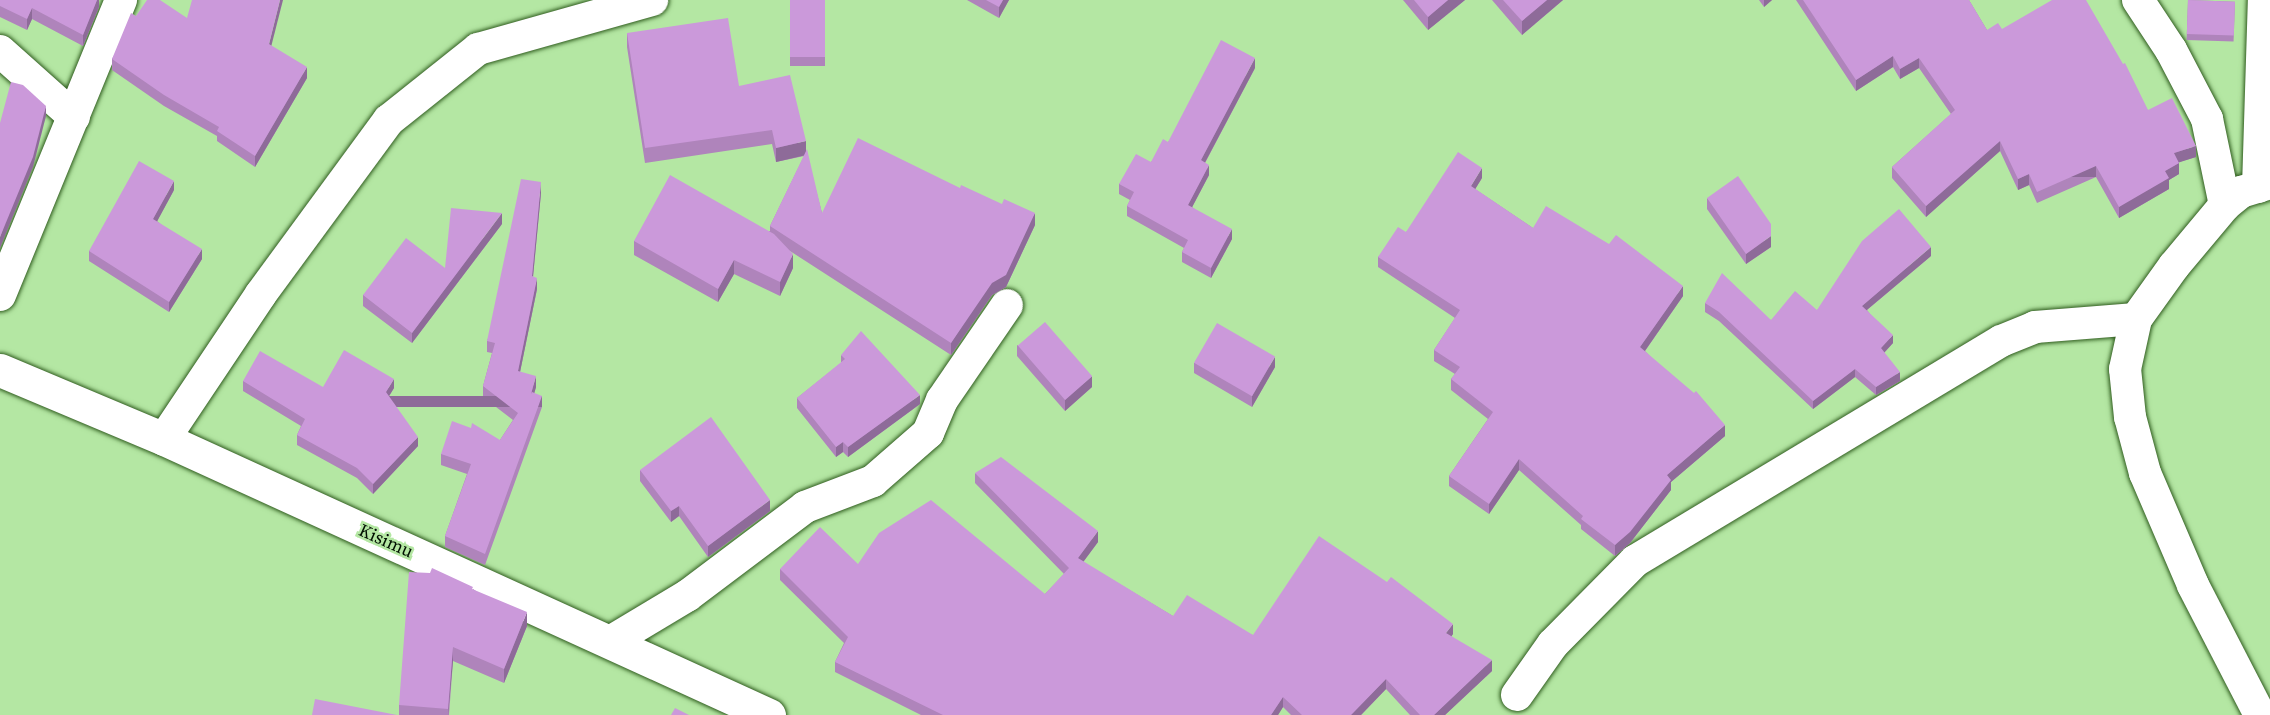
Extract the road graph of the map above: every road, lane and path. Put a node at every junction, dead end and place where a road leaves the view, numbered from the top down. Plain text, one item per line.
1 (121, 0) edge
2 (652, 0) edge
3 (2138, 0) edge
4 (2264, 0) edge
5 (0, 51) edge
6 (74, 117) junction
7 (2264, 185) edge
8 (2225, 205) junction
9 (0, 295) edge
10 (1007, 305) dead end
11 (2136, 319) junction
12 (0, 370) edge
13 (164, 439) junction
14 (610, 642) junction
15 (1517, 695) dead end
16 (770, 715) edge
17 (2260, 715) edge

1 - 6 street
2 - 13 street
3 - 8 street
4 - 7 street
5 - 6 street
6 - 9 street
7 - 8 street
8 - 11 street
10 - 14 street
11 - 15 street
11 - 17 street
12 - 13 street, Kisimu
13 - 14 street, Kisimu
14 - 16 street, Kisimu

